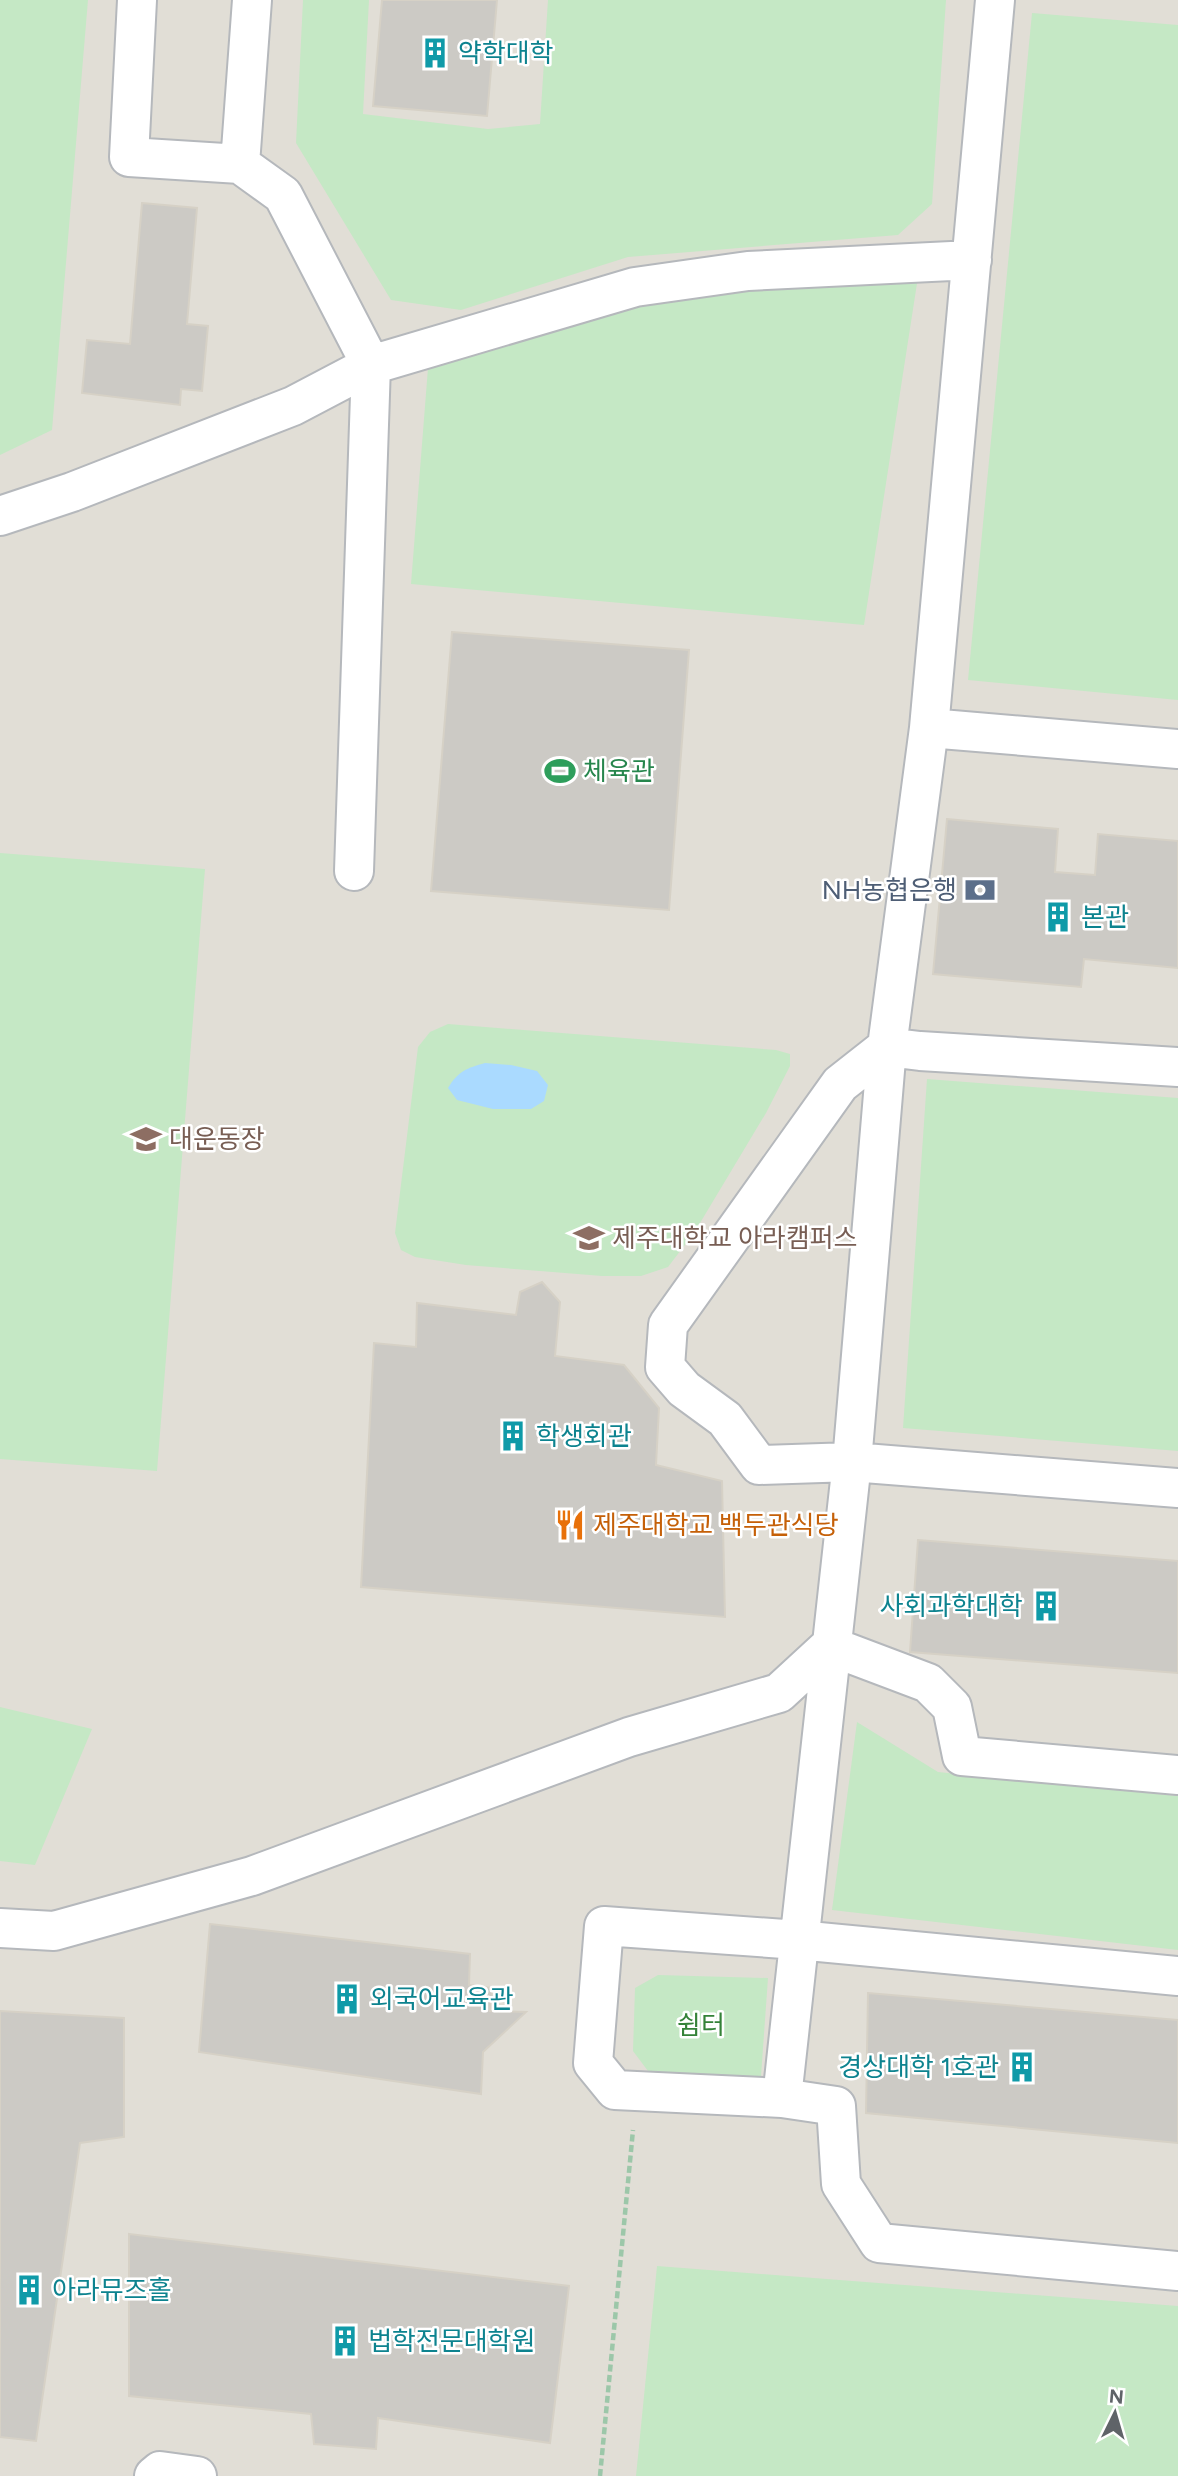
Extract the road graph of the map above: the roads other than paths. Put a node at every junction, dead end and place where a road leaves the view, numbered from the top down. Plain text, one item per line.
1 (137, 0) edge
2 (252, 0) edge
3 (995, 0) edge
4 (240, 164) junction
5 (972, 260) junction
6 (371, 365) junction
7 (0, 516) edge
8 (929, 728) junction
9 (1178, 749) edge
10 (354, 871) dead end
11 (887, 1047) junction
12 (1178, 1067) edge
13 (852, 1462) junction
14 (1178, 1488) edge
15 (830, 1646) junction
16 (1178, 1775) edge
17 (0, 1928) edge
18 (798, 1940) junction
19 (1178, 1976) edge
20 (782, 2098) junction
21 (1178, 2271) edge
22 (154, 2476) edge
23 (197, 2476) edge

1 - 4 lane
2 - 4 lane
3 - 5 lane
4 - 6 lane
5 - 6 lane
5 - 8 lane
6 - 7 lane
6 - 10 lane
8 - 9 lane
8 - 11 lane
11 - 12 lane
11 - 13 lane
11 - 13 lane
13 - 14 lane
13 - 15 lane
15 - 16 lane
15 - 17 lane
15 - 18 lane
18 - 19 lane
18 - 20 lane
18 - 20 lane
20 - 21 lane
22 - 23 lane

